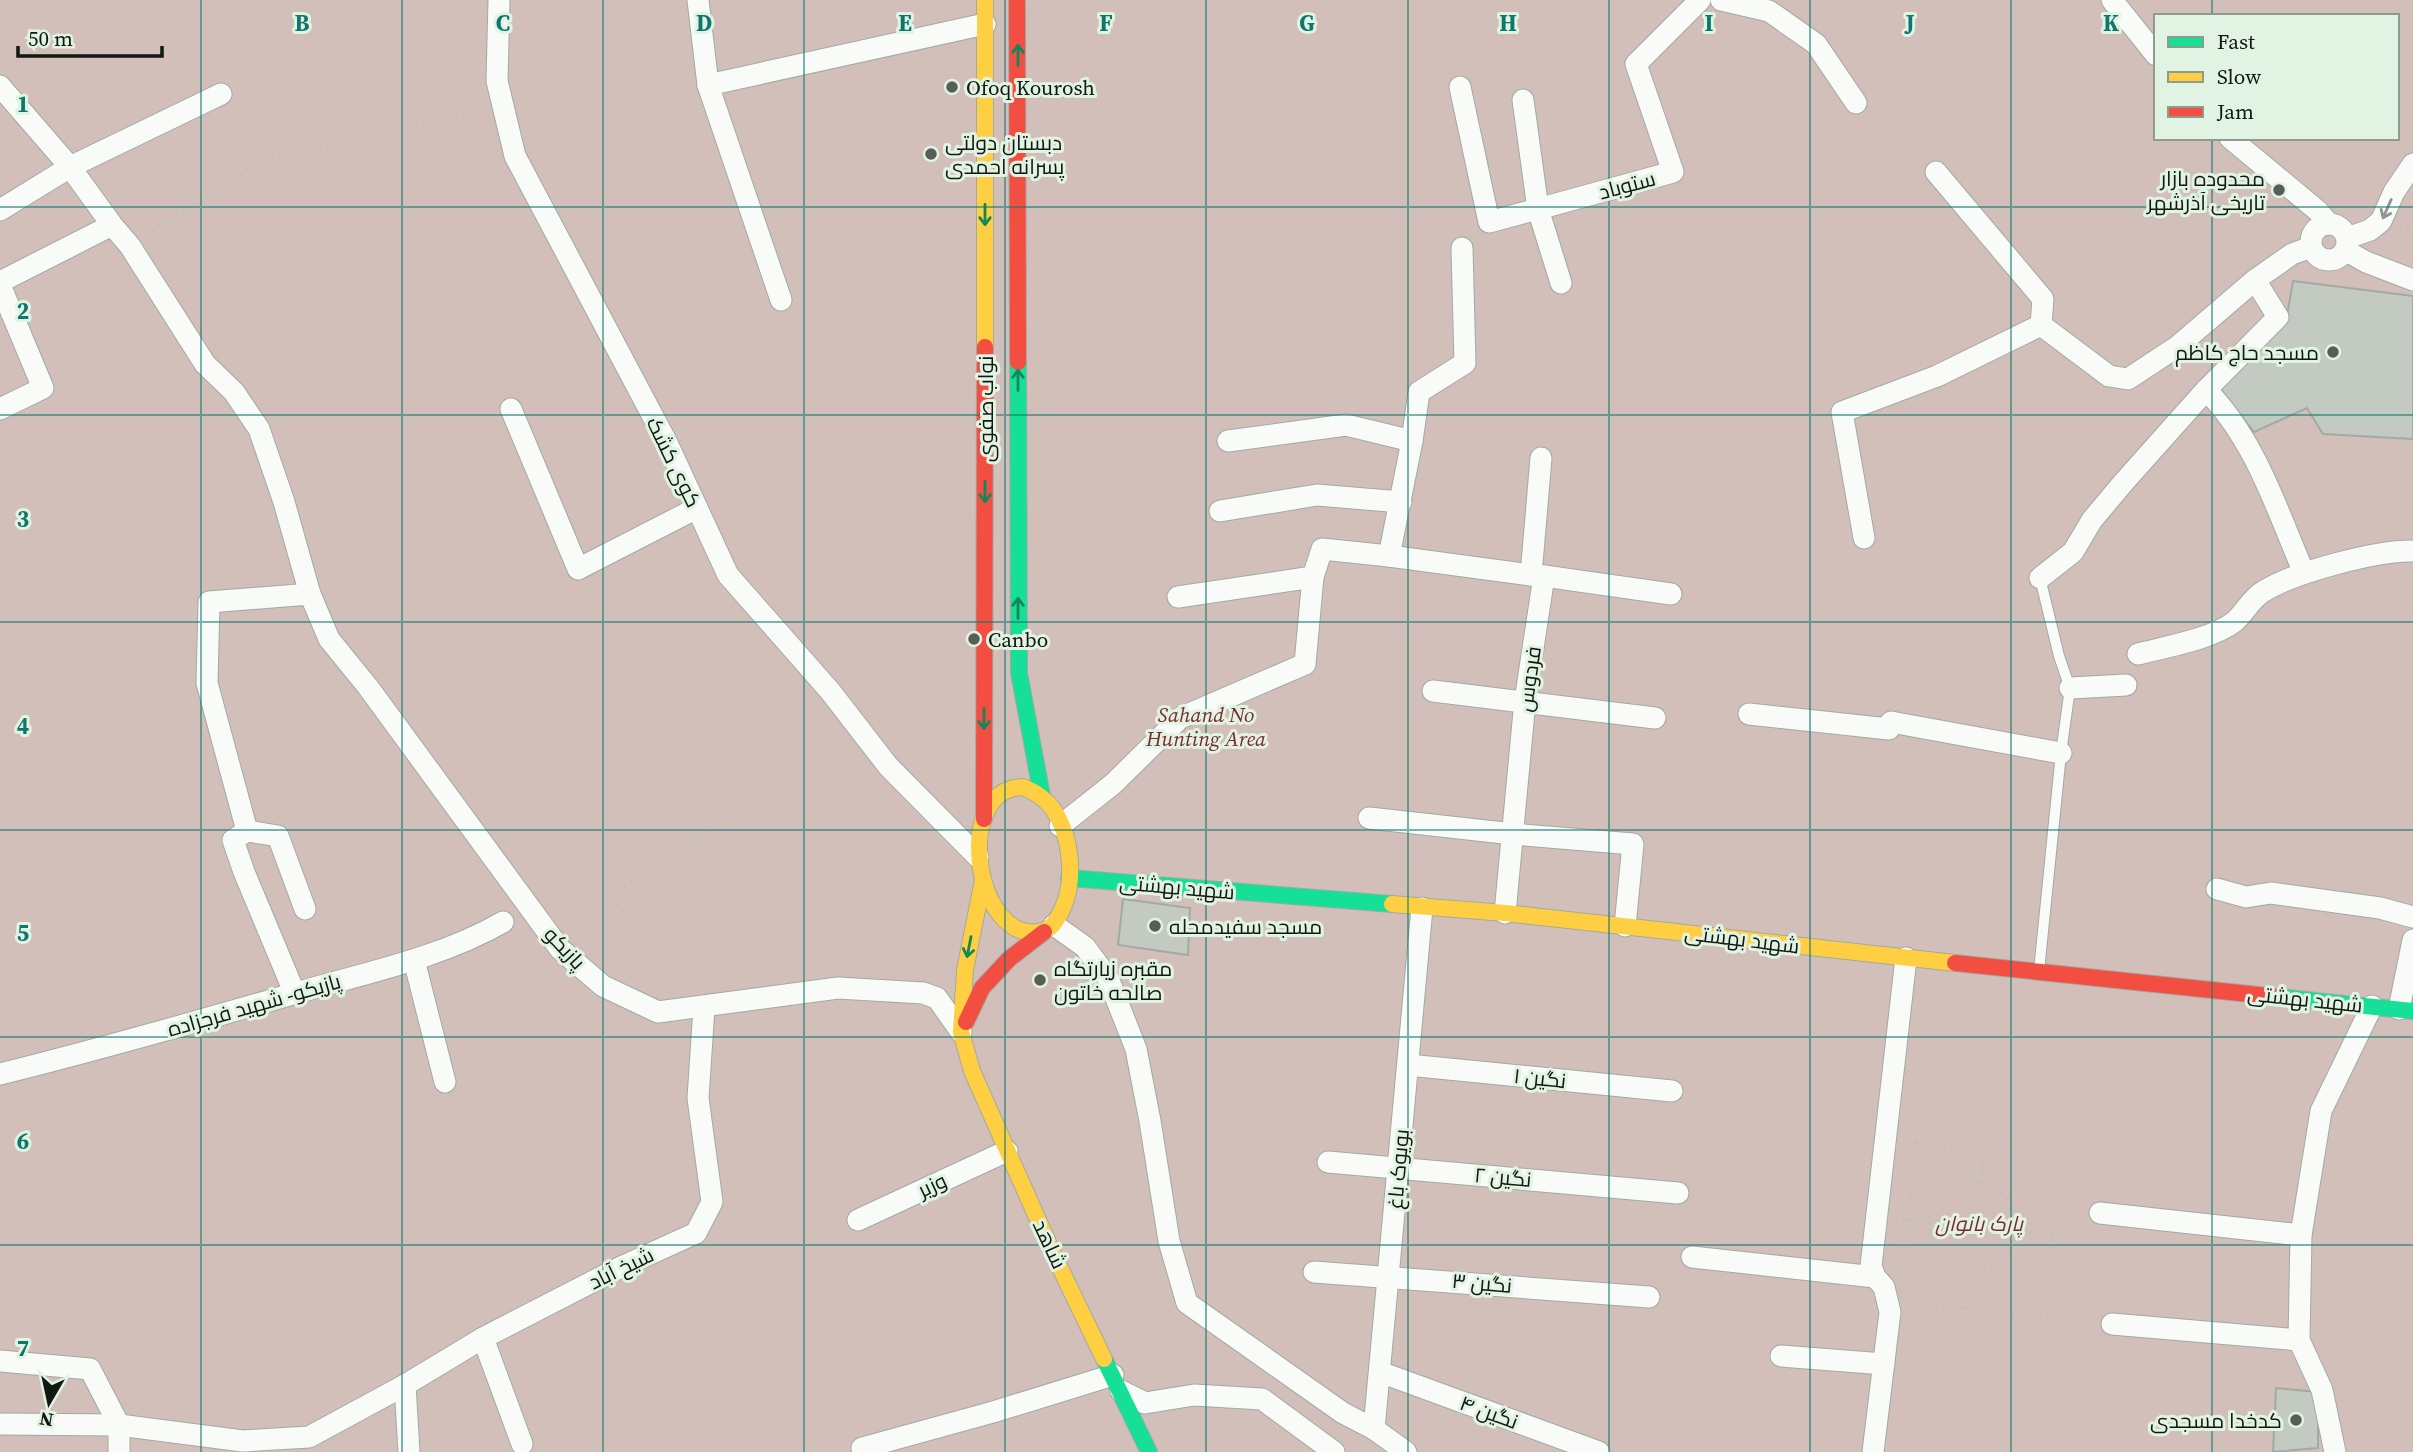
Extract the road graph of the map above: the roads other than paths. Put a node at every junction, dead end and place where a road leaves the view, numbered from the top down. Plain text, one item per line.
1 (499, 0) edge
2 (698, 0) edge
3 (985, 0) edge
4 (1017, 0) edge
5 (1700, 0) edge
6 (1721, 0) edge
7 (2112, 0) edge
8 (1768, 6) edge
9 (985, 24) junction
10 (2154, 52) edge
11 (708, 85) junction
12 (0, 86) edge
13 (1460, 87) dead end
14 (221, 94) dead end
15 (1523, 100) dead end
16 (1856, 103) dead end
17 (2232, 140) edge
18 (2413, 164) edge
19 (70, 167) junction
20 (1936, 172) dead end
21 (1538, 209) junction
22 (0, 210) edge
23 (2329, 224) junction
24 (112, 225) junction
25 (2346, 244) junction
26 (2311, 247) junction
27 (1462, 248) dead end
28 (2255, 280) junction
29 (2413, 280) edge
30 (1561, 283) dead end
31 (0, 284) edge
32 (781, 300) dead end
33 (2041, 325) junction
34 (2206, 390) junction
35 (0, 409) edge
36 (511, 409) dead end
37 (1228, 441) dead end
38 (1412, 441) junction
39 (1541, 458) dead end
40 (1401, 502) junction
41 (697, 508) junction
42 (1220, 511) dead end
43 (1864, 538) dead end
44 (2413, 551) edge
45 (1389, 556) junction
46 (2304, 573) junction
47 (1537, 576) junction
48 (1313, 577) junction
49 (2040, 578) joint
50 (310, 594) junction
51 (1671, 594) dead end
52 (1178, 597) dead end
53 (2138, 654) dead end
54 (2126, 685) dead end
55 (2070, 688) junction
56 (1433, 691) dead end
57 (1525, 701) junction
58 (1749, 714) dead end
59 (1655, 718) dead end
60 (2061, 753) junction
61 (1042, 796) junction
62 (1369, 818) dead end
63 (984, 819) junction
64 (1060, 826) junction
65 (247, 831) junction
66 (1513, 834) junction
67 (978, 857) junction
68 (1069, 878) junction
69 (982, 880) junction
70 (2217, 890) dead end
71 (1422, 908) junction
72 (305, 909) dead end
73 (1505, 913) junction
74 (2413, 917) edge
75 (503, 922) dead end
76 (1625, 926) junction
77 (1049, 928) junction
78 (2413, 940) edge
79 (1906, 958) junction
80 (414, 960) junction
81 (2039, 971) junction
82 (295, 994) junction
83 (2372, 1006) junction
84 (704, 1008) junction
85 (2406, 1010) edge
86 (961, 1032) junction
87 (1408, 1065) junction
88 (0, 1074) edge
89 (446, 1082) dead end
90 (1672, 1091) dead end
91 (1007, 1151) junction
92 (1328, 1162) dead end
93 (1398, 1167) junction
94 (1678, 1193) dead end
95 (2100, 1213) dead end
96 (858, 1220) dead end
97 (2301, 1235) junction
98 (1692, 1257) dead end
99 (1314, 1272) dead end
100 (1388, 1276) junction
101 (1875, 1277) junction
102 (1649, 1297) dead end
103 (2112, 1324) dead end
104 (483, 1338) junction
105 (2299, 1340) junction
106 (1781, 1356) dead end
107 (0, 1361) edge
108 (1884, 1364) junction
109 (1380, 1372) junction
110 (1117, 1383) junction
111 (405, 1385) junction
112 (1343, 1413) junction
113 (0, 1424) edge
114 (119, 1425) junction
115 (1374, 1429) junction
116 (522, 1444) dead end
117 (1326, 1446) edge
118 (862, 1448) dead end
119 (119, 1452) edge
120 (409, 1452) edge
121 (1149, 1452) edge
122 (1406, 1452) edge
123 (1599, 1452) edge
124 (1873, 1452) edge
125 (2335, 1452) edge

1 - 41 street, کوی کشک
2 - 11 street
3 - 9 street, نواب صفوی
61 -> 4 street, نواب صفوی
5 - 21 street, ستوباد
6 - 8 street
7 - 10 street
8 - 16 street
9 - 11 street
9 -> 63 street, نواب صفوی
11 - 32 street
12 - 19 street, پازیکو
13 - 21 street
14 - 19 street
15 - 21 street
17 - 23 street
18 -> 25 street
19 - 22 street
19 - 24 street, پازیکو
20 - 33 street
21 - 30 street
23 - 25 street
23 - 26 street
24 - 31 street
24 - 50 street, پازیکو
25 - 26 street
25 - 29 street
26 - 28 street
27 - 38 street
28 - 33 street
28 - 34 street
31 - 35 street
33 - 43 street
34 - 46 street
34 - 49 street
36 - 41 street
37 - 38 street
38 - 40 street
39 - 47 street, فردوس
40 - 42 street
40 - 45 street
41 - 67 street, کوی کشک
44 - 46 street
45 - 47 street
45 - 48 street
46 - 53 street
47 - 51 street
47 - 57 street, فردوس
48 - 52 street
48 - 64 street
49 - 55 lane
50 - 65 street
50 - 84 street, پازیکو
54 - 55 street
55 - 60 lane
56 - 57 street
57 - 59 street
57 - 66 street, فردوس
58 - 60 street
60 - 81 lane
61 - 63 street
61 - 64 street
62 - 66 street
63 - 67 street
64 - 68 street
65 - 72 street
65 - 82 street
66 - 73 street, فردوس
66 - 76 street
67 - 69 street
68 - 71 street, شهید بهشتی
68 - 77 street
69 - 77 street
69 -> 86 street, شاهد
70 - 74 street
71 - 73 street, شهید بهشتی
71 - 87 street, بویوک باغ
73 - 76 street, شهید بهشتی
75 - 80 street, پازیکو- شهید فرجزاده
76 - 79 street, شهید بهشتی
77 - 86 street
77 - 112 street
78 - 85 street
79 - 81 street, شهید بهشتی
79 - 101 street
80 - 82 street, پازیکو- شهید فرجزاده
80 - 89 street
81 - 83 street, شهید بهشتی
82 - 88 street, پازیکو- شهید فرجزاده
83 - 85 street, شهید بهشتی
83 - 97 street
84 - 86 street, پازیکو
84 - 104 street, شیخ آباد
86 - 91 street, شاهد
87 - 90 street, نگین ۱
87 - 93 street, بویوک باغ
91 - 96 street, وزیر
91 - 110 street, شاهد
92 - 93 street, نگین ۲
93 - 94 street, نگین ۲
93 - 100 street, بویوک باغ
95 - 97 street
97 - 105 street
98 - 101 street
99 - 100 street, نگین ۳
100 - 102 street, نگین ۳
100 - 109 street, بویوک باغ
101 - 108 street
103 - 105 street
104 - 111 street, شیخ آباد
104 - 116 street
105 - 125 street
106 - 108 street
107 - 114 street
108 - 124 street
109 - 115 street, بویوک باغ
109 - 123 street, نگین ۴
110 - 117 street
110 - 118 street
110 - 121 street, شاهد
111 - 114 street, شیخ آباد
111 - 120 street
112 - 115 street
112 - 117 street
113 - 114 street, شیخ آباد
114 - 119 street
115 - 122 street

